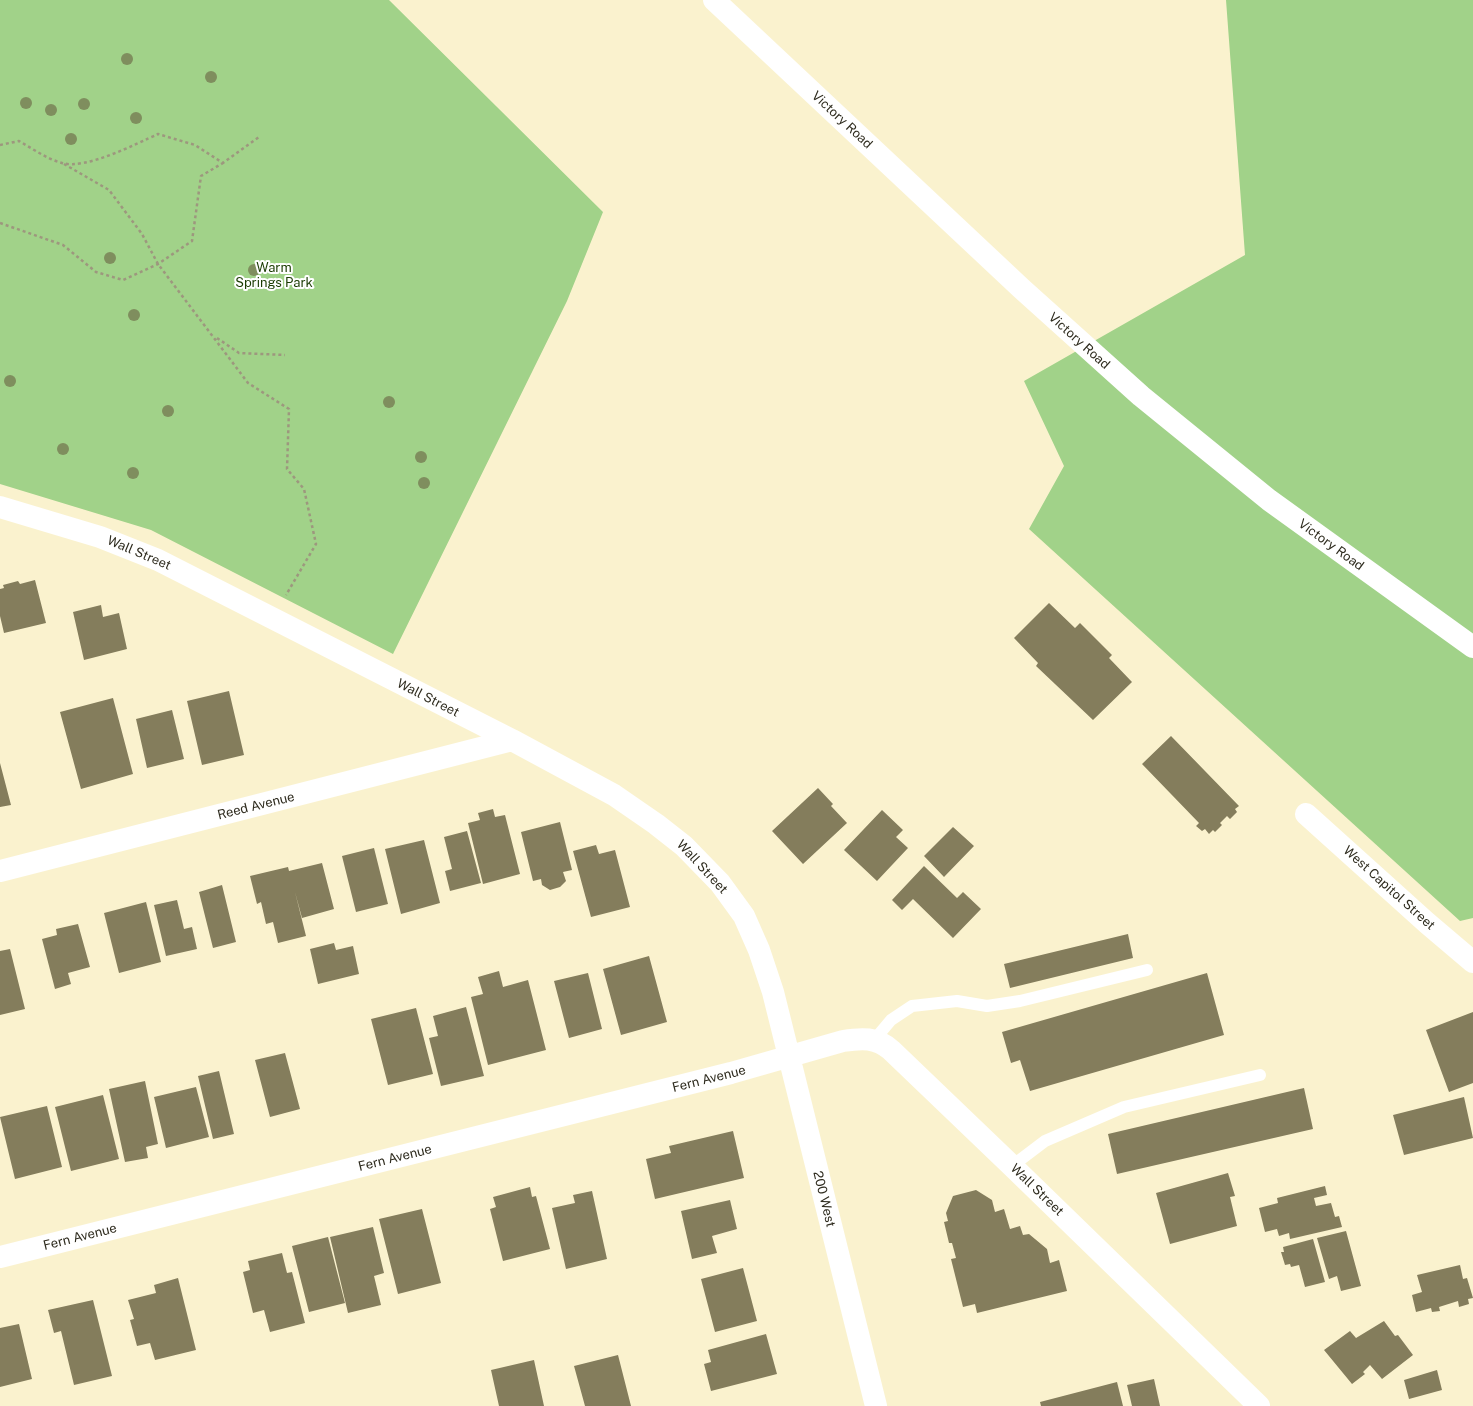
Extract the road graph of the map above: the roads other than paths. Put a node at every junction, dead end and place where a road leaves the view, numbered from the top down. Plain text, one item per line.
1 (714, 0) edge
2 (0, 507) edge
3 (1473, 647) edge
4 (512, 740) junction
5 (1306, 814) dead end
6 (0, 871) edge
7 (1473, 962) edge
8 (1147, 970) dead end
9 (773, 992) joint
10 (875, 1040) junction
11 (789, 1057) junction
12 (1260, 1075) dead end
13 (1012, 1166) junction
14 (0, 1257) edge
15 (876, 1406) edge
16 (1259, 1406) edge

1 - 3 street, Victory Road
2 - 4 street, Wall Street
4 - 6 street, Reed Avenue
4 - 9 street, Wall Street
5 - 7 street, West Capitol Street
8 - 10 lane
9 - 11 street, 200 West
10 - 11 street, Wall Street
10 - 13 street, Wall Street
11 - 14 street, Fern Avenue
11 - 15 street, 200 West
12 - 13 lane
13 - 16 street, Wall Street

